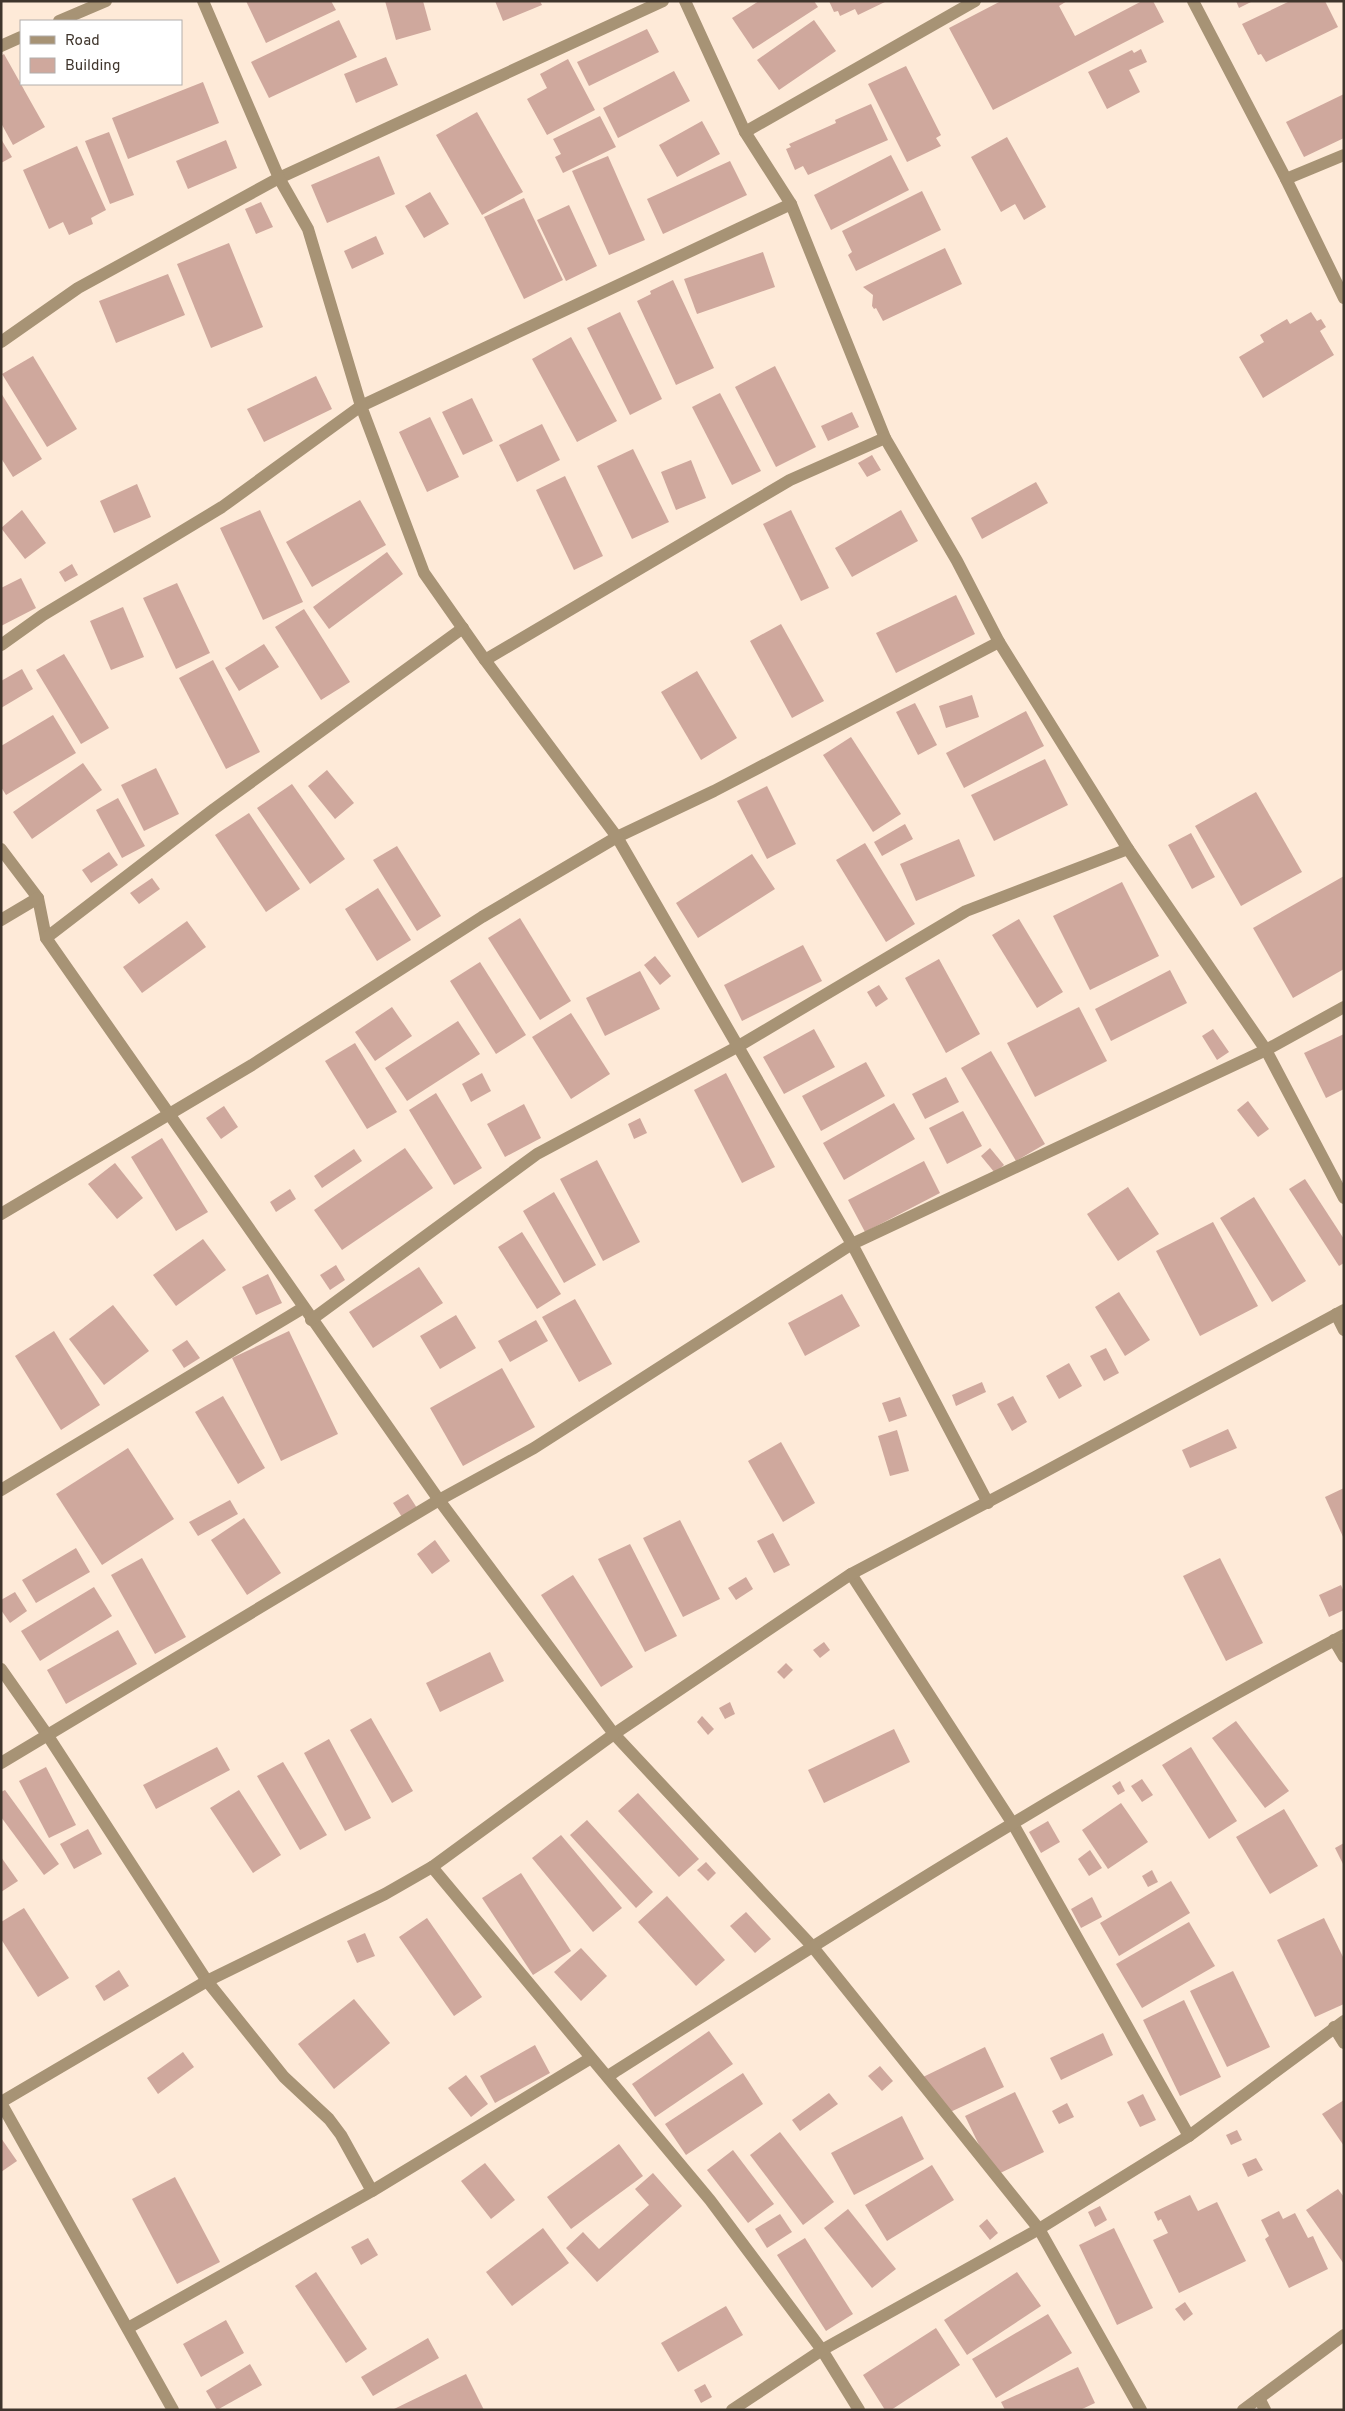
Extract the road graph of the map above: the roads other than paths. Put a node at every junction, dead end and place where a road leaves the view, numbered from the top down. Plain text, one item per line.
1 (106, 1) edge
2 (203, 1) edge
3 (663, 1) edge
4 (685, 1) edge
5 (975, 1) edge
6 (1193, 1) edge
7 (61, 20) edge
8 (20, 37) edge
9 (1, 46) edge
10 (745, 132) junction
11 (1344, 155) edge
12 (279, 178) junction
13 (1286, 179) junction
14 (791, 204) junction
15 (1344, 298) edge
16 (1, 342) edge
17 (361, 406) junction
18 (884, 438) junction
19 (463, 628) junction
20 (999, 642) junction
21 (1, 645) edge
22 (485, 660) junction
23 (617, 837) junction
24 (1, 849) edge
25 (1128, 849) junction
26 (38, 898) junction
27 (1, 920) edge
28 (46, 938) junction
29 (1344, 1007) edge
30 (737, 1047) junction
31 (1266, 1050) junction
32 (169, 1114) junction
33 (1344, 1198) edge
34 (1, 1214) edge
35 (852, 1244) junction
36 (303, 1308) junction
37 (1340, 1312) edge
38 (311, 1320) junction
39 (1344, 1330) edge
40 (1, 1490) edge
41 (439, 1500) junction
42 (988, 1503) junction
43 (851, 1574) junction
44 (1339, 1638) edge
45 (1344, 1657) edge
46 (1, 1669) edge
47 (614, 1734) junction
48 (48, 1736) junction
49 (1, 1763) edge
50 (1013, 1824) junction
51 (432, 1867) junction
52 (812, 1946) junction
53 (208, 1981) junction
54 (1339, 2024) edge
55 (1344, 2043) edge
56 (591, 2058) junction
57 (608, 2076) junction
58 (1, 2102) edge
59 (1189, 2136) junction
60 (372, 2191) junction
61 (1039, 2229) junction
62 (128, 2328) junction
63 (1344, 2335) edge
64 (822, 2350) junction
65 (1262, 2404) edge
66 (173, 2410) edge
67 (732, 2410) edge
68 (859, 2410) edge
69 (1141, 2410) edge
70 (1243, 2410) edge

1 - 7 street
2 - 12 street
3 - 12 street
4 - 10 street
5 - 10 street
6 - 13 street
8 - 9 street
10 - 14 street
11 - 13 street
12 - 16 street
12 - 17 street
13 - 15 street
14 - 17 street
14 - 18 street
17 - 19 street
17 - 21 street
18 - 20 street
18 - 22 street
19 - 22 street
19 - 28 street
20 - 23 street
20 - 25 street
22 - 23 street
23 - 30 street
23 - 32 street
24 - 26 street
25 - 30 street
25 - 31 street
26 - 27 street
26 - 28 street
28 - 32 street
29 - 31 street
30 - 35 street
30 - 38 street
31 - 33 street
31 - 35 street
32 - 34 street
32 - 36 street
35 - 41 street
35 - 42 street
36 - 38 street
36 - 40 street
37 - 39 street
37 - 42 street
38 - 41 street
41 - 47 street
41 - 48 street
42 - 43 street
43 - 47 street
43 - 50 street
44 - 45 street
44 - 50 street
46 - 48 street
47 - 51 street
47 - 52 street
48 - 49 street
48 - 53 street
50 - 52 street
50 - 59 street
51 - 53 street
51 - 56 street
52 - 57 street
52 - 61 street
53 - 58 street
53 - 60 street
54 - 55 street
54 - 59 street
56 - 57 street
56 - 60 street
57 - 64 street
58 - 62 street
59 - 61 street
60 - 62 street
61 - 64 street
61 - 69 street
62 - 66 street
63 - 65 street
64 - 67 street
64 - 68 street
65 - 70 street

